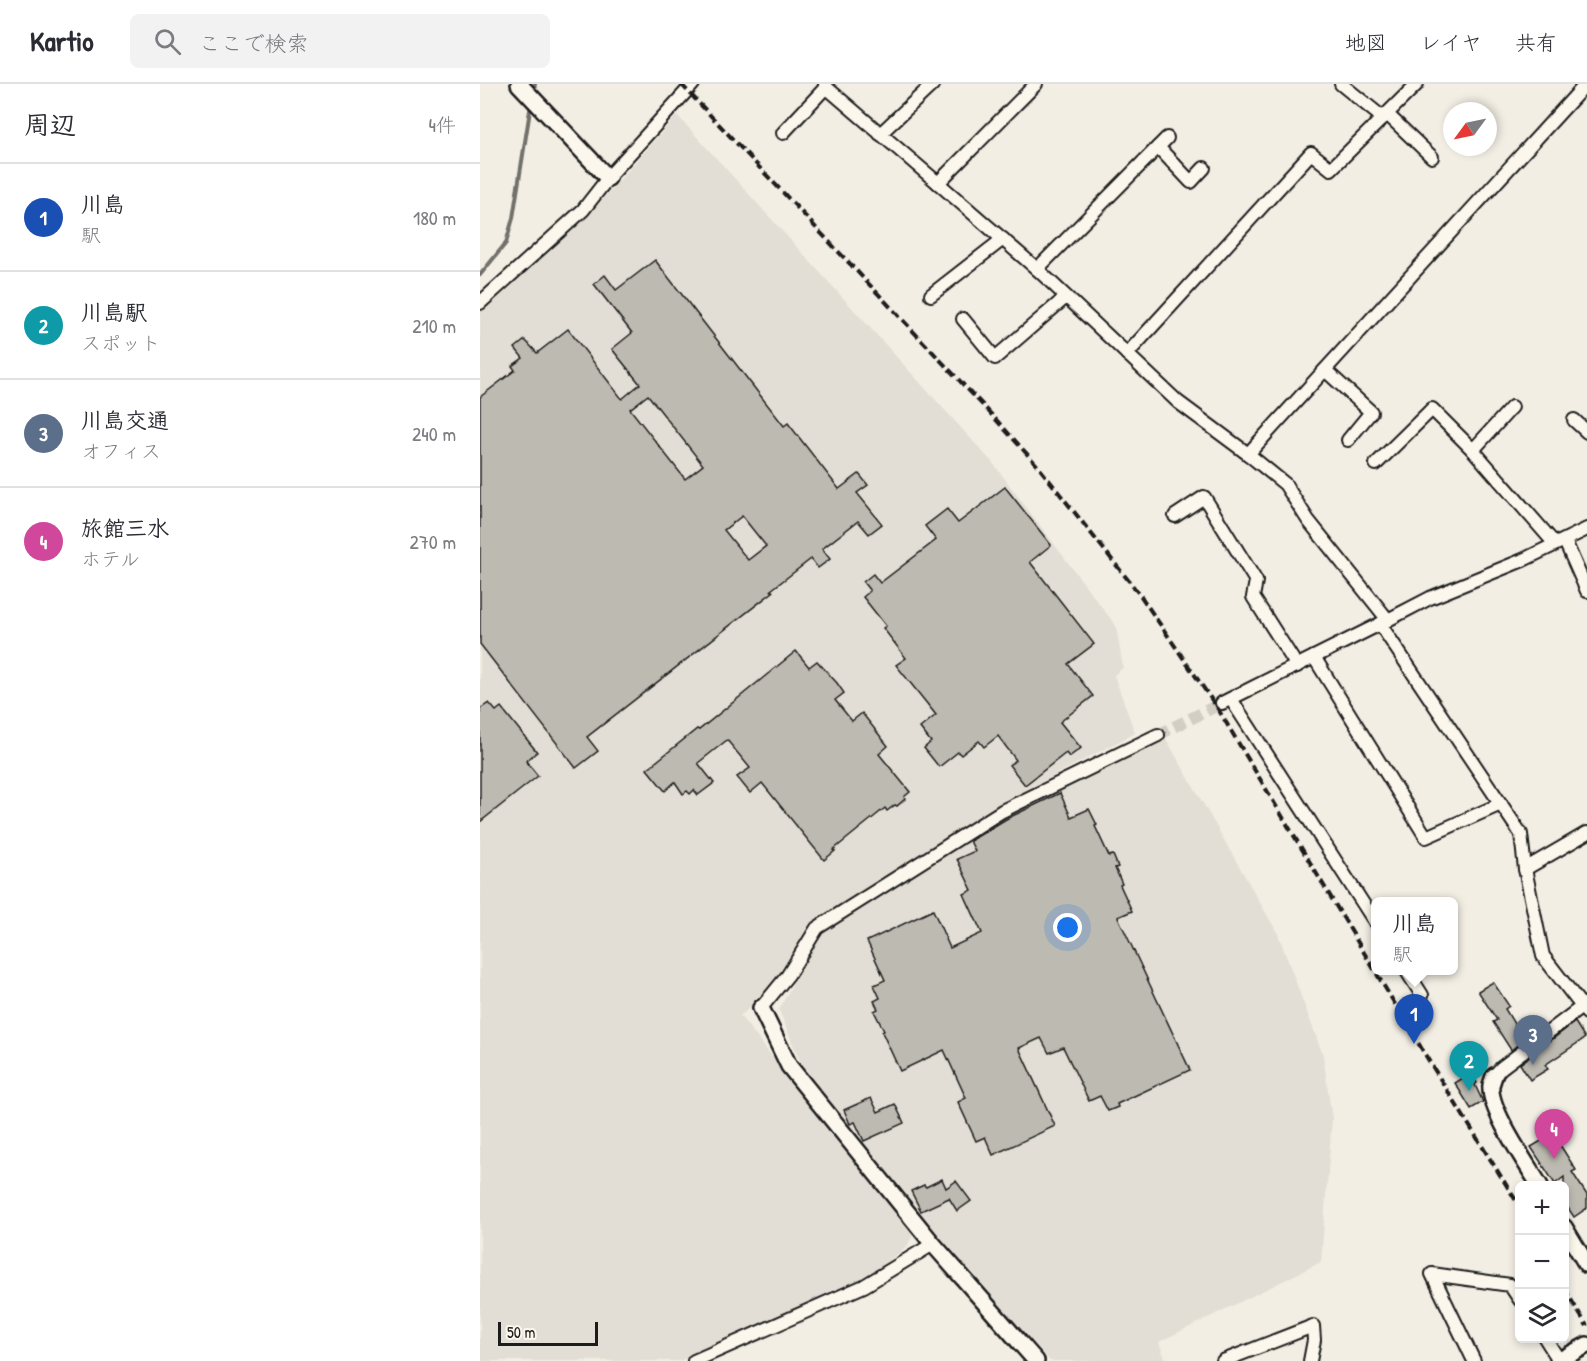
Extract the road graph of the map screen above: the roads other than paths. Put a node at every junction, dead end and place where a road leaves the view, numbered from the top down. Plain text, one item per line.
1 (693, 84) edge
2 (933, 84) edge
3 (1036, 84) edge
4 (1341, 84) edge
5 (1417, 84) edge
6 (1586, 84) edge
7 (825, 86) edge
8 (522, 87) edge
9 (1385, 116) junction
10 (783, 133) dead end
11 (880, 134) junction
12 (1167, 138) dead end
13 (1158, 147) junction
14 (1432, 157) dead end
15 (1204, 168) dead end
16 (608, 178) junction
17 (938, 183) junction
18 (1003, 239) junction
19 (1037, 269) junction
20 (932, 295) dead end
21 (1066, 297) junction
22 (480, 303) edge
23 (963, 319) dead end
24 (1127, 354) junction
25 (1325, 370) junction
26 (1512, 407) dead end
27 (1574, 420) dead end
28 (1587, 432) edge
29 (1348, 440) dead end
30 (1473, 450) junction
31 (1248, 454) junction
32 (1376, 464) dead end
33 (1175, 516) dead end
34 (1587, 530) edge
35 (1560, 542) junction
36 (1587, 591) edge
37 (1384, 622) junction
38 (1314, 657) junction
39 (1298, 666) junction
40 (1158, 735) tunnel mouth
41 (1501, 804) junction
42 (1587, 833) edge
43 (1525, 869) junction
44 (1371, 916) edge
45 (1409, 975) edge
46 (1422, 995) dead end
47 (761, 1008) joint
48 (1585, 1008) edge
49 (1494, 1076) joint
50 (1538, 1181) edge
51 (1569, 1235) edge
52 (933, 1244) junction
53 (1587, 1265) edge
54 (1515, 1292) edge
55 (1548, 1343) edge
56 (1587, 1345) edge
57 (694, 1361) edge
58 (1036, 1361) edge
59 (1223, 1361) edge
60 (1310, 1361) edge
61 (1474, 1361) edge
62 (1559, 1361) edge

1 - 16 street
2 - 11 street
3 - 17 street
4 - 9 street
5 - 9 street
6 - 25 street
7 - 10 street
7 - 11 street
8 - 16 street
9 - 14 street
9 - 24 street
11 - 17 street
12 - 13 street
13 - 15 street
13 - 19 street
16 - 22 street
17 - 18 street
18 - 19 street
18 - 20 street
19 - 21 street
21 - 23 street
21 - 24 street
24 - 31 street
25 - 29 street
25 - 31 street
26 - 30 street
27 - 28 street
30 - 32 street
30 - 35 street
31 - 37 street
33 - 39 street
34 - 35 street
35 - 36 street
35 - 37 street
37 - 38 street
37 - 41 street
38 - 39 street
38 - 41 street
39 - 44 street
40 - 47 street
41 - 43 street
42 - 43 street
43 - 48 street
45 - 46 street
47 - 52 street
48 - 49 street
49 - 50 street
51 - 53 street
52 - 57 street
52 - 58 street
54 - 61 street
55 - 62 street
56 - 62 street
59 - 60 street

